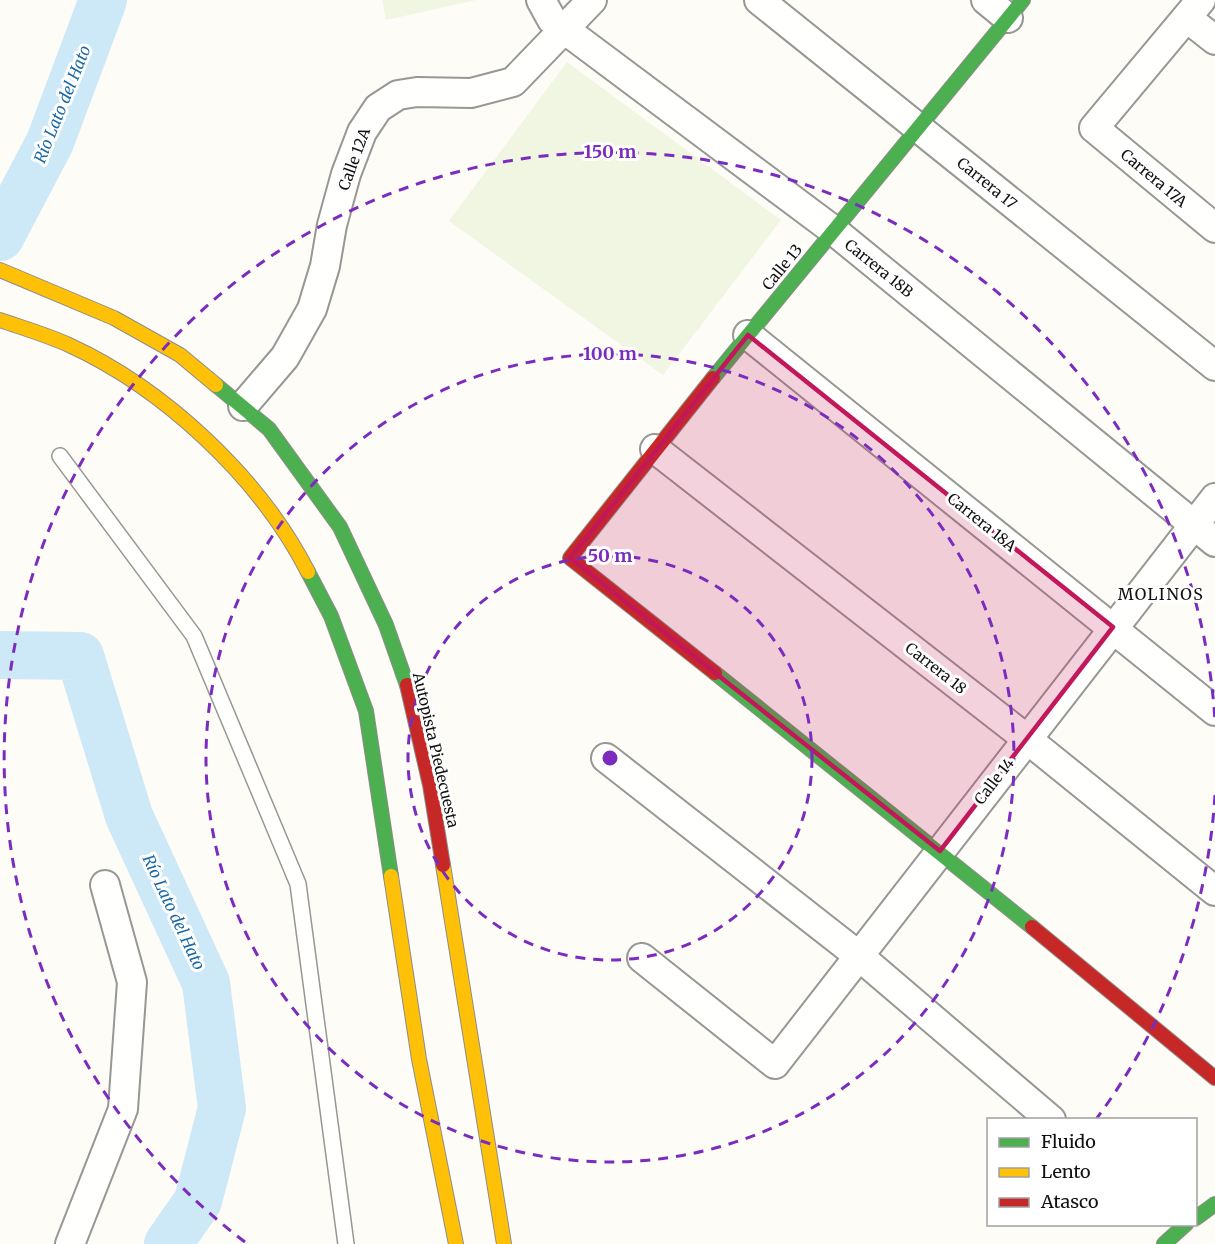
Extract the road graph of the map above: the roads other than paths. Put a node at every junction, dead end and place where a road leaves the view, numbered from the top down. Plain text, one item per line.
1 (541, 0) edge
2 (592, 0) edge
3 (759, 0) edge
4 (986, 0) edge
5 (1015, 9) edge
6 (1194, 9) edge
7 (563, 28) junction
8 (1215, 40) edge
9 (917, 127) junction
10 (1215, 228) edge
11 (833, 230) junction
12 (0, 270) edge
13 (2, 321) edge
14 (748, 335) junction
15 (1215, 366) edge
16 (243, 406) junction
17 (655, 449) junction
18 (60, 456) dead end
19 (1215, 498) edge
20 (1204, 533) edge
21 (1113, 627) junction
22 (1215, 711) edge
23 (1027, 739) junction
24 (606, 758) dead end
25 (940, 851) junction
26 (105, 885) dead end
27 (1215, 891) edge
28 (859, 956) junction
29 (642, 958) dead end
30 (1215, 1078) edge
31 (1050, 1118) edge
32 (1215, 1204) edge
33 (1197, 1216) edge
34 (70, 1244) edge
35 (346, 1244) edge
36 (456, 1244) edge
37 (504, 1244) edge

1 - 7 street, Carrera 18B
2 - 7 street, Calle 12A
3 - 9 street, Carrera 17
4 - 5 street
5 - 9 main road, Calle 13
6 - 8 street
6 - 10 street, Carrera 17A
7 - 11 street, Carrera 18B
7 - 16 street, Calle 12A
9 - 11 main road, Calle 13
9 - 15 street, Carrera 17
11 - 14 main road, Calle 13
11 - 20 street, Carrera 18B
12 - 16 main road, Autopista Piedecuesta
13 - 36 main road
14 - 17 main road, Calle 13
14 - 21 street, Carrera 18A
16 - 37 main road, Autopista Piedecuesta
17 - 23 street, Carrera 18
17 - 25 main road, Calle 13
18 - 35 lane
19 - 20 street, Calle 14
20 - 21 street, Calle 14
21 - 22 street, Carrera 18A
21 - 23 street, Calle 14
23 - 25 street, Calle 14
23 - 27 street, Carrera 18
24 - 28 street
25 - 28 street, Calle 14
25 - 30 main road
26 - 34 street
28 - 29 street, Calle 14
28 - 31 street
32 - 33 main road

